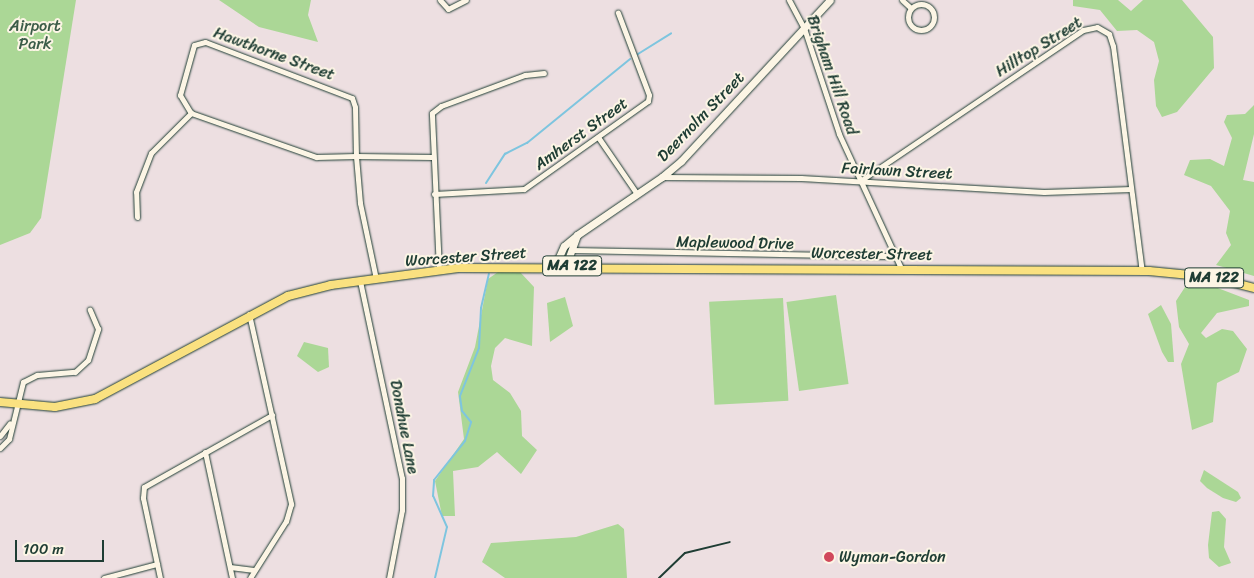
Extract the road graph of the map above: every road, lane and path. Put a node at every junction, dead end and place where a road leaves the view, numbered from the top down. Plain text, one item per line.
1 (440, 0) edge
2 (466, 0) edge
3 (789, 0) edge
4 (830, 0) edge
5 (902, 0) edge
6 (911, 8) junction
7 (618, 14) dead end
8 (804, 28) junction
9 (544, 74) dead end
10 (191, 113) junction
11 (598, 137) junction
12 (356, 156) junction
13 (432, 157) junction
14 (662, 177) junction
15 (860, 181) junction
16 (1131, 189) junction
17 (434, 194) junction
18 (637, 194) junction
19 (137, 217) dead end
20 (577, 235) junction
21 (572, 250) junction
22 (897, 256) junction
23 (566, 266) junction
24 (901, 268) junction
25 (438, 270) junction
26 (1142, 271) junction
27 (376, 279) junction
28 (360, 281) junction
29 (1254, 288) edge
30 (90, 310) dead end
31 (249, 313) junction
32 (0, 402) edge
33 (16, 405) junction
34 (272, 415) junction
35 (12, 420) junction
36 (0, 436) edge
37 (0, 448) edge
38 (205, 452) junction
39 (157, 564) junction
40 (230, 567) junction
41 (254, 570) junction
42 (104, 578) edge
43 (160, 578) edge
44 (232, 578) edge
45 (250, 578) edge
46 (389, 578) edge

1 - 2 street
3 - 8 street, Brigham Hill Road
4 - 8 street, Deernolm Street
5 - 6 street
6 - 6 street
7 - 11 street, Amherst Street
8 - 14 street, Deernolm Street
8 - 15 street, Brigham Hill Road
9 - 13 street
10 - 12 street
10 - 12 street, Hawthorne Street
10 - 19 street
11 - 17 street, Amherst Street
11 - 18 street
12 - 13 street
12 - 27 street, Hawthorne Street
13 - 17 street
14 - 15 street, Fairlawn Street
14 - 18 street, Deernolm Street
15 - 16 street, Fairlawn Street
15 - 16 street, Hilltop Street
15 - 22 street, Brigham Hill Road
16 - 26 street, Hilltop Street
17 - 25 street
18 - 20 street, Deernolm Street
20 - 21 street
20 - 23 street, Deernolm Street
21 - 22 street, Maplewood Drive
21 - 23 street
22 - 24 street, Brigham Hill Road
23 - 24 main road, Worcester Street / MA 122
23 - 25 main road, Worcester Street / MA 122
24 - 26 main road, Worcester Street / MA 122
25 - 27 main road, Worcester Street / MA 122
26 - 29 main road, Worcester Street / MA 122
27 - 28 main road, Worcester Street / MA 122
28 - 31 main road, Worcester Street / MA 122
28 - 46 street, Donahue Lane
30 - 33 street
31 - 33 main road, Worcester Street / MA 122
31 - 34 street
32 - 33 main road, Worcester Street / MA 122
33 - 35 street
34 - 38 street
34 - 41 street
35 - 36 street
35 - 37 street
38 - 39 street
38 - 40 street
39 - 42 street
39 - 43 street
40 - 41 street
40 - 44 street
41 - 45 street

